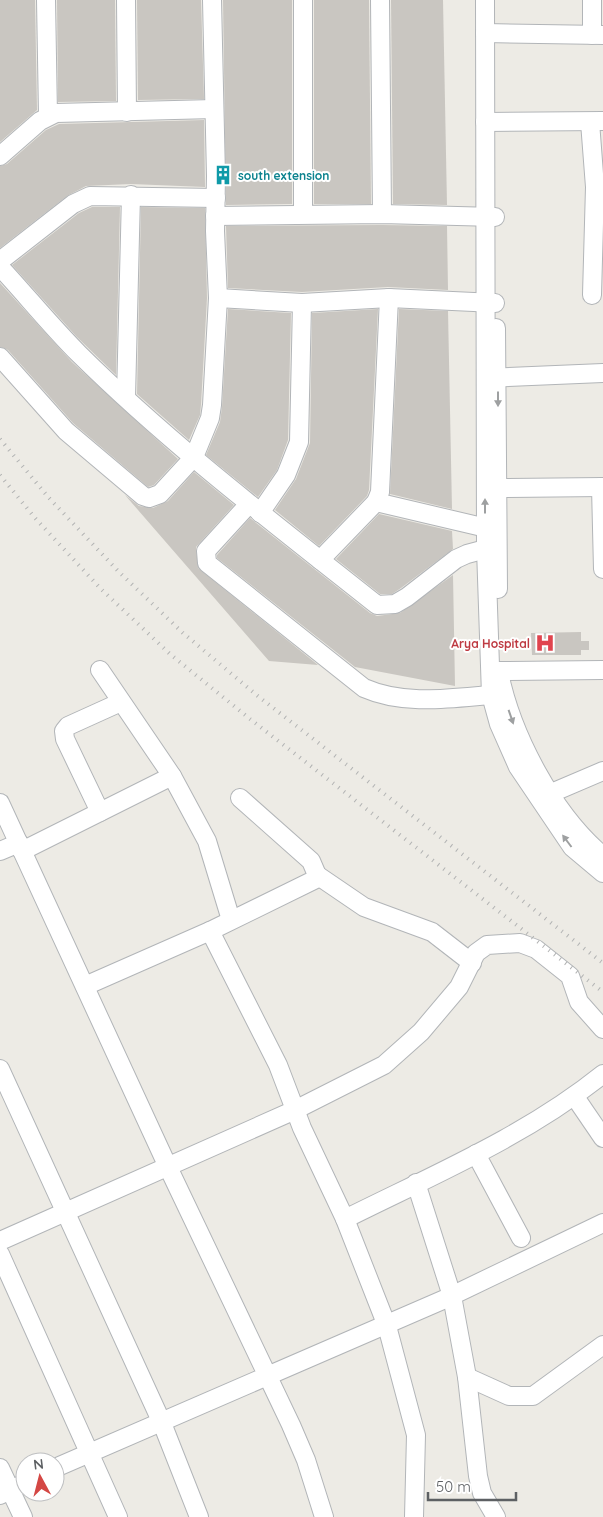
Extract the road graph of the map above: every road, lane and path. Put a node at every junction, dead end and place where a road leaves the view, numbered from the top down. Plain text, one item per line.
1 (46, 0) edge
2 (126, 0) edge
3 (212, 0) edge
4 (303, 0) edge
5 (380, 0) edge
6 (485, 0) edge
7 (495, 0) edge
8 (592, 0) edge
9 (490, 33) junction
10 (598, 35) edge
11 (214, 109) junction
12 (127, 112) junction
13 (48, 115) junction
14 (596, 121) edge
15 (490, 122) junction
16 (0, 156) edge
17 (132, 195) junction
18 (216, 198) junction
19 (599, 206) edge
20 (303, 214) junction
21 (382, 214) junction
22 (216, 216) junction
23 (491, 217) junction
24 (0, 261) edge
25 (0, 267) edge
26 (592, 295) dead end
27 (218, 298) junction
28 (389, 298) junction
29 (302, 303) junction
30 (490, 303) junction
31 (0, 357) edge
32 (603, 373) edge
33 (491, 378) junction
34 (126, 397) junction
35 (194, 457) junction
36 (602, 487) edge
37 (499, 488) junction
38 (376, 502) junction
39 (255, 508) junction
40 (492, 538) junction
41 (320, 560) junction
42 (603, 569) edge
43 (100, 670) dead end
44 (603, 670) edge
45 (499, 671) junction
46 (497, 694) junction
47 (121, 702) junction
48 (603, 771) edge
49 (172, 776) junction
50 (545, 796) junction
51 (240, 798) dead end
52 (0, 803) edge
53 (100, 812) junction
54 (20, 847) junction
55 (0, 851) edge
56 (603, 856) edge
57 (603, 873) edge
58 (317, 875) junction
59 (231, 920) junction
60 (210, 930) junction
61 (472, 963) junction
62 (85, 986) junction
63 (603, 1029) edge
64 (0, 1069) edge
65 (603, 1074) edge
66 (575, 1097) junction
67 (295, 1110) junction
68 (603, 1138) edge
69 (476, 1154) junction
70 (168, 1167) junction
71 (416, 1183) junction
72 (67, 1212) junction
73 (345, 1219) junction
74 (603, 1223) edge
75 (520, 1238) dead end
76 (0, 1241) edge
77 (0, 1254) edge
78 (452, 1296) junction
79 (386, 1326) junction
80 (603, 1345) edge
81 (268, 1376) junction
82 (467, 1377) junction
83 (162, 1423) junction
84 (89, 1452) junction
85 (65, 1463) edge
86 (0, 1468) edge
87 (11, 1489) edge
88 (23, 1517) edge
89 (118, 1517) edge
90 (200, 1517) edge
91 (324, 1517) edge
92 (414, 1517) edge
93 (496, 1517) edge

1 - 13 street
2 - 12 street
3 - 11 street
4 - 20 street
5 - 21 street
6 - 9 street
7 - 9 street
8 - 10 street
9 - 10 street
9 - 15 street
11 - 12 street
11 - 18 street
12 - 13 street
13 - 16 street
14 - 15 street
14 - 19 street
15 - 23 street
17 - 18 street
17 - 24 street
17 - 34 street
18 - 22 street
19 - 26 street
20 - 21 street
20 - 22 street
21 - 23 street
22 - 27 street
23 - 30 street
25 - 34 street
27 - 29 street
27 - 35 street
28 - 29 street
28 - 30 street
28 - 38 street
29 - 39 street
30 - 33 street
31 - 35 street
32 - 33 street
33 -> 37 street
40 -> 33 street
34 - 35 street
35 - 39 street
36 - 37 street
36 - 42 street
37 - 40 street
38 - 40 street
38 - 41 street
39 - 41 street
39 - 46 street
40 - 41 street
40 - 45 street
40 - 46 street
43 - 47 street
44 - 45 street
45 - 46 street
46 - 50 street
47 - 49 street
47 - 53 street
48 - 50 street
49 - 53 street
49 - 59 street
50 - 56 street
57 -> 50 street
51 - 58 street
52 - 54 street
53 - 54 street
54 - 55 street
54 - 62 street
58 - 59 street
58 - 61 street
59 - 60 street
60 - 62 street
60 - 67 street
61 - 63 street
61 - 67 street
62 - 70 street
64 - 72 street
65 - 66 street
66 - 68 street
66 - 69 street
67 - 70 street
67 - 73 street
69 - 71 street
69 - 75 street
70 - 72 street
70 - 81 street
71 - 73 street
71 - 78 street
72 - 76 street
72 - 83 street
73 - 79 street
74 - 78 street
77 - 84 street
78 - 79 street
78 - 82 street
79 - 81 street
79 - 92 street
80 - 82 street
81 - 83 street
81 - 91 street
82 - 93 street
83 - 84 street
83 - 90 street
84 - 85 street
84 - 89 street
86 - 87 street
87 - 88 street

